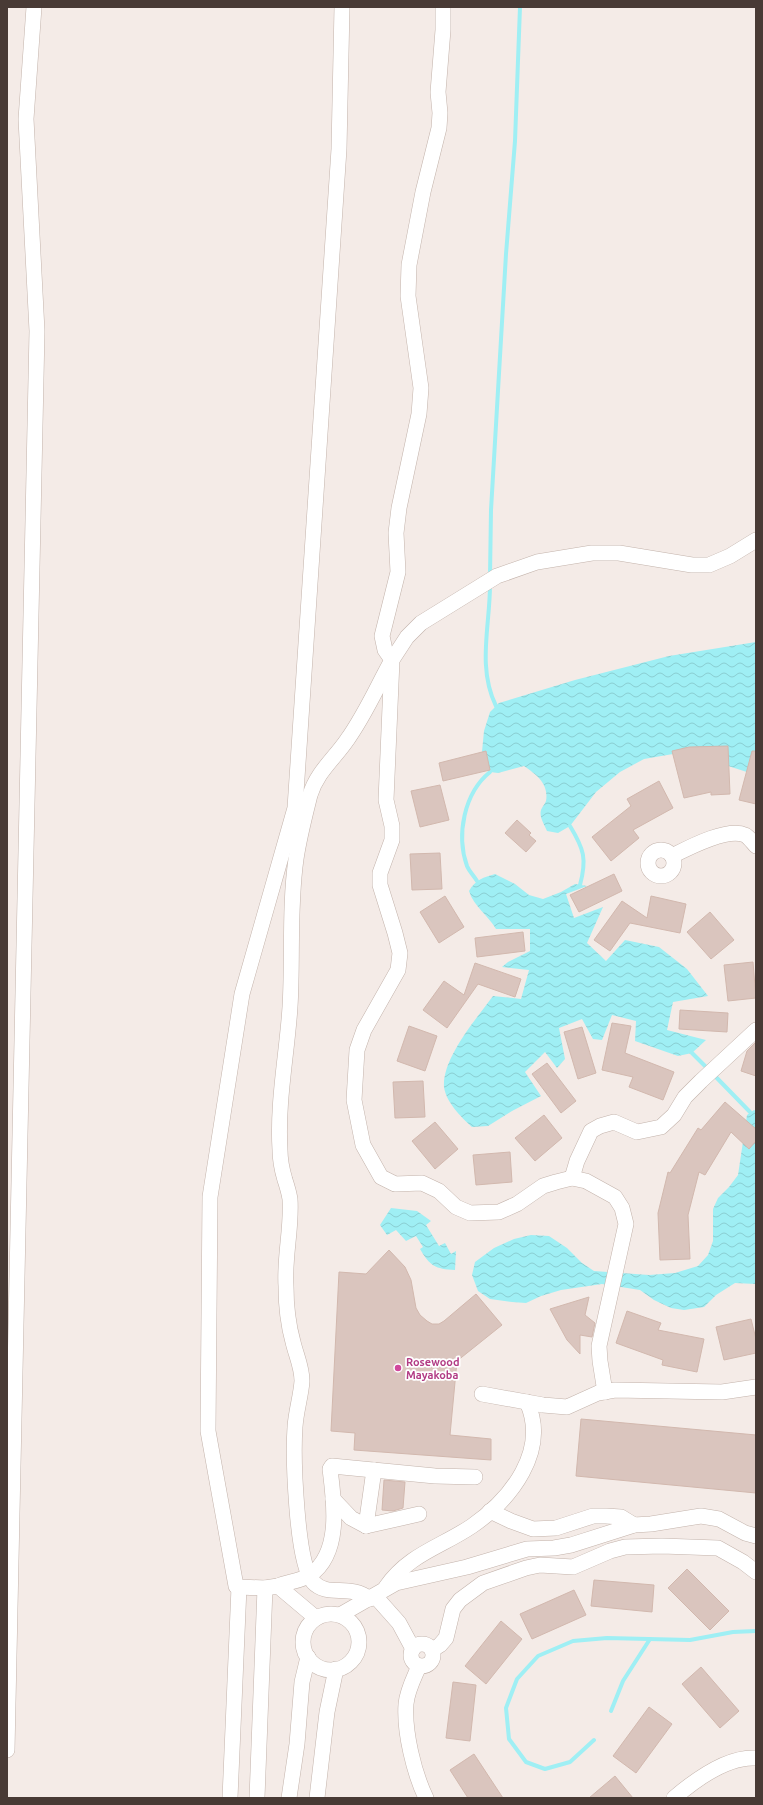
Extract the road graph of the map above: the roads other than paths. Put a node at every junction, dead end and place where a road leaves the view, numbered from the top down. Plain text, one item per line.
1 (34, 7) edge
2 (342, 7) edge
3 (443, 7) edge
4 (756, 540) edge
5 (392, 660) junction
6 (756, 846) edge
7 (672, 856) dead end
8 (756, 1030) edge
9 (572, 1178) junction
10 (756, 1387) edge
11 (605, 1392) junction
12 (482, 1394) dead end
13 (527, 1402) junction
14 (374, 1470) junction
15 (475, 1477) dead end
16 (333, 1499) junction
17 (490, 1511) junction
18 (420, 1514) dead end
19 (634, 1525) junction
20 (366, 1526) junction
21 (756, 1536) edge
22 (756, 1572) edge
23 (309, 1575) junction
24 (239, 1587) junction
25 (271, 1587) junction
26 (377, 1594) junction
27 (340, 1615) junction
28 (316, 1618) junction
29 (413, 1649) junction
30 (432, 1650) junction
31 (308, 1657) junction
32 (419, 1666) junction
33 (336, 1669) junction
34 (7, 1750) edge
35 (756, 1758) edge
36 (230, 1798) edge
37 (257, 1798) edge
38 (289, 1798) edge
39 (317, 1798) edge
40 (426, 1798) edge
41 (674, 1798) edge

1 - 34 lane
2 - 24 lane
3 - 5 lane
4 - 5 lane
5 - 9 lane
5 - 23 lane
6 - 7 lane
8 - 9 lane
9 - 11 lane
10 - 11 lane
11 - 13 lane
12 - 13 lane
13 - 17 lane
14 - 15 lane
14 - 16 lane
14 - 20 lane
16 - 20 lane
16 - 23 lane
17 - 19 lane
17 - 26 lane
18 - 20 lane
19 - 21 lane
19 - 26 lane
22 - 30 lane
23 - 25 lane
23 - 26 lane
24 - 25 lane
24 - 36 lane
25 - 28 lane
25 - 37 lane
26 - 27 lane
26 - 29 lane
27 - 28 lane
27 - 33 lane
28 - 31 lane
29 - 30 lane
29 - 32 lane
30 - 32 lane
31 - 33 lane
31 - 38 lane
32 - 40 lane
33 - 39 lane
35 - 41 lane

